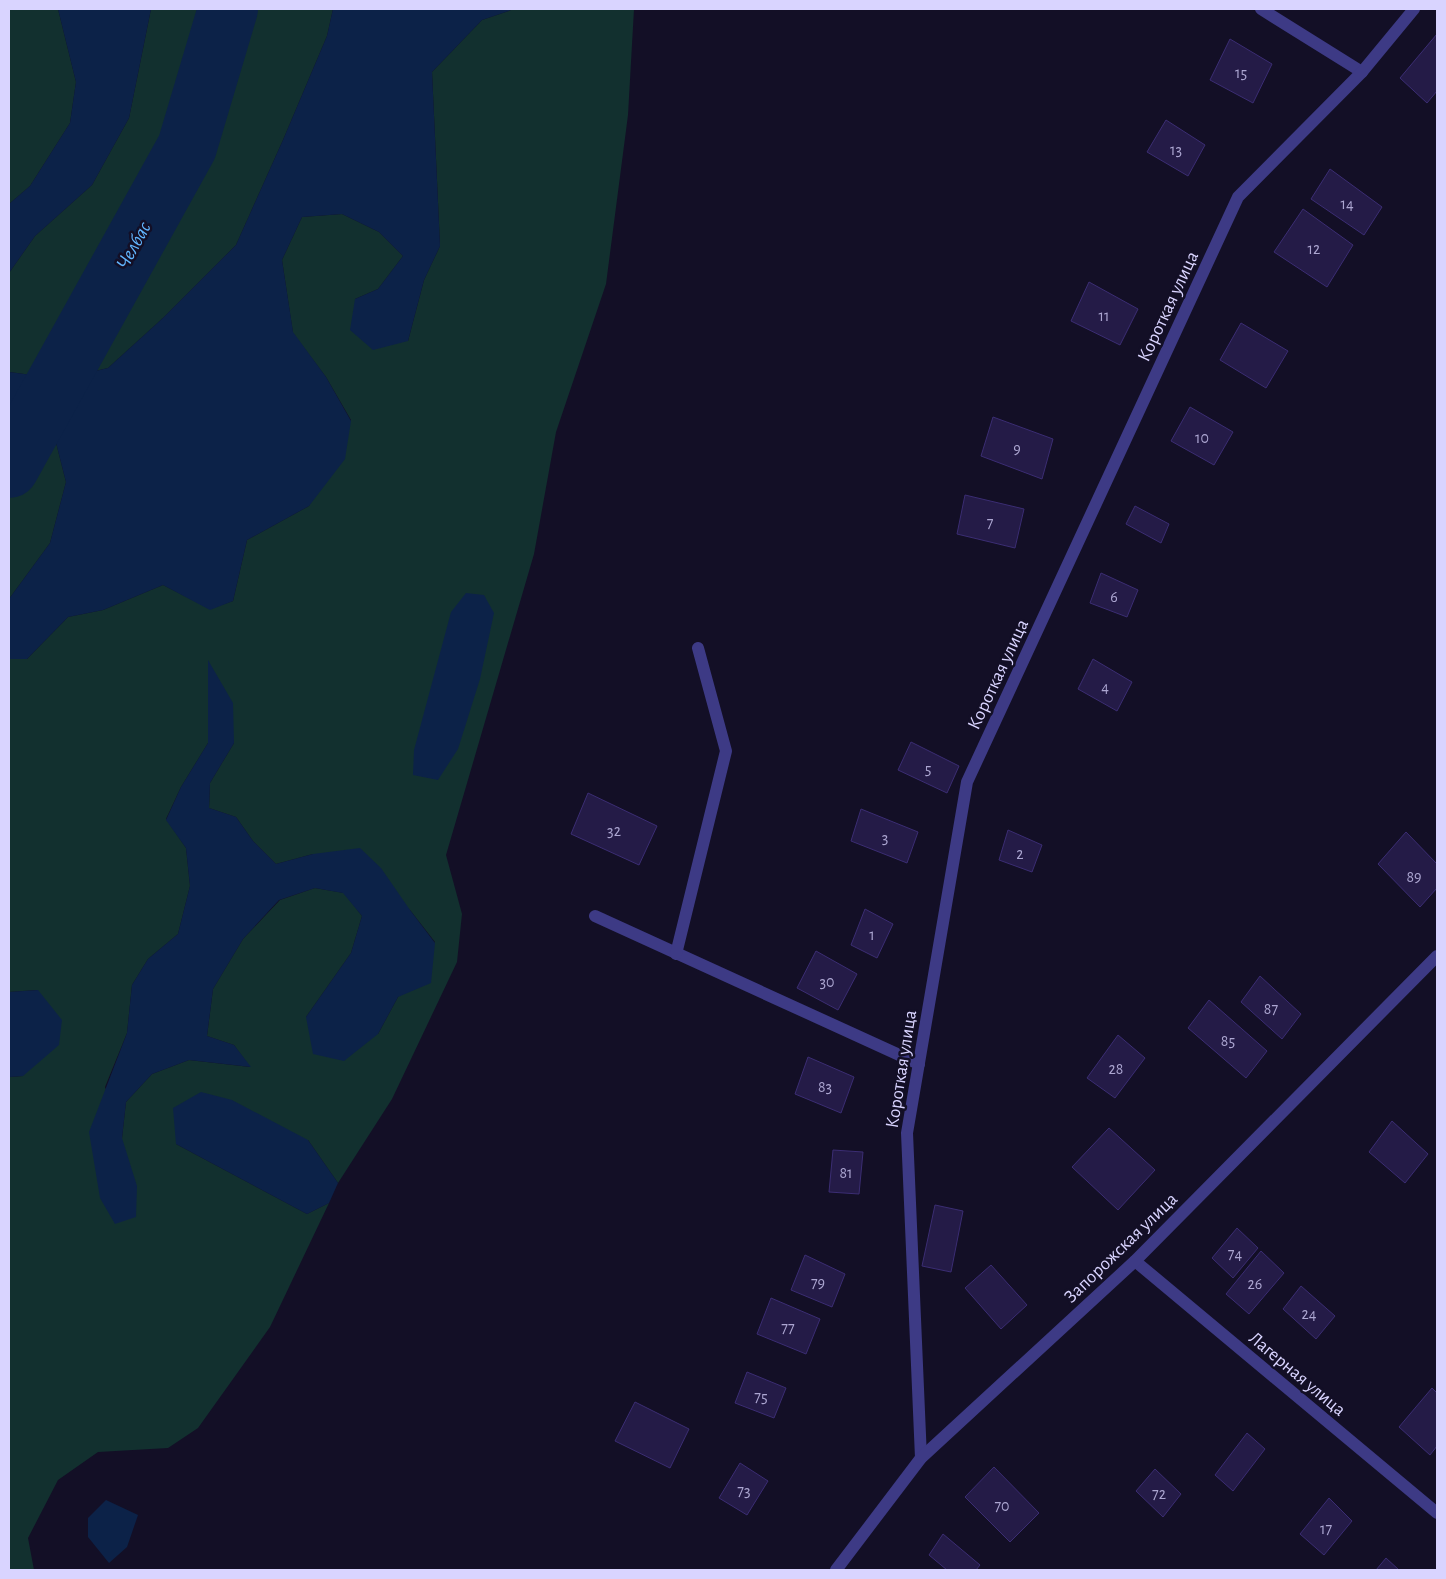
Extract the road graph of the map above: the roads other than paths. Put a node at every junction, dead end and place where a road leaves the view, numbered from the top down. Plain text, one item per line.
1 (1261, 9) edge
2 (1414, 9) edge
3 (1362, 72) junction
4 (698, 648) dead end
5 (595, 916) dead end
6 (676, 954) junction
7 (1437, 956) edge
8 (918, 1064) junction
9 (1135, 1261) junction
10 (921, 1458) junction
11 (1437, 1513) edge
12 (836, 1570) edge

1 - 3 street
2 - 3 street, Короткая улица
3 - 8 street, Короткая улица
4 - 6 street
5 - 6 street
6 - 8 street
7 - 9 street, Запорожская улица
8 - 10 street, Короткая улица
9 - 10 street, Запорожская улица
9 - 11 street, Лагерная улица
10 - 12 street, Запорожская улица

